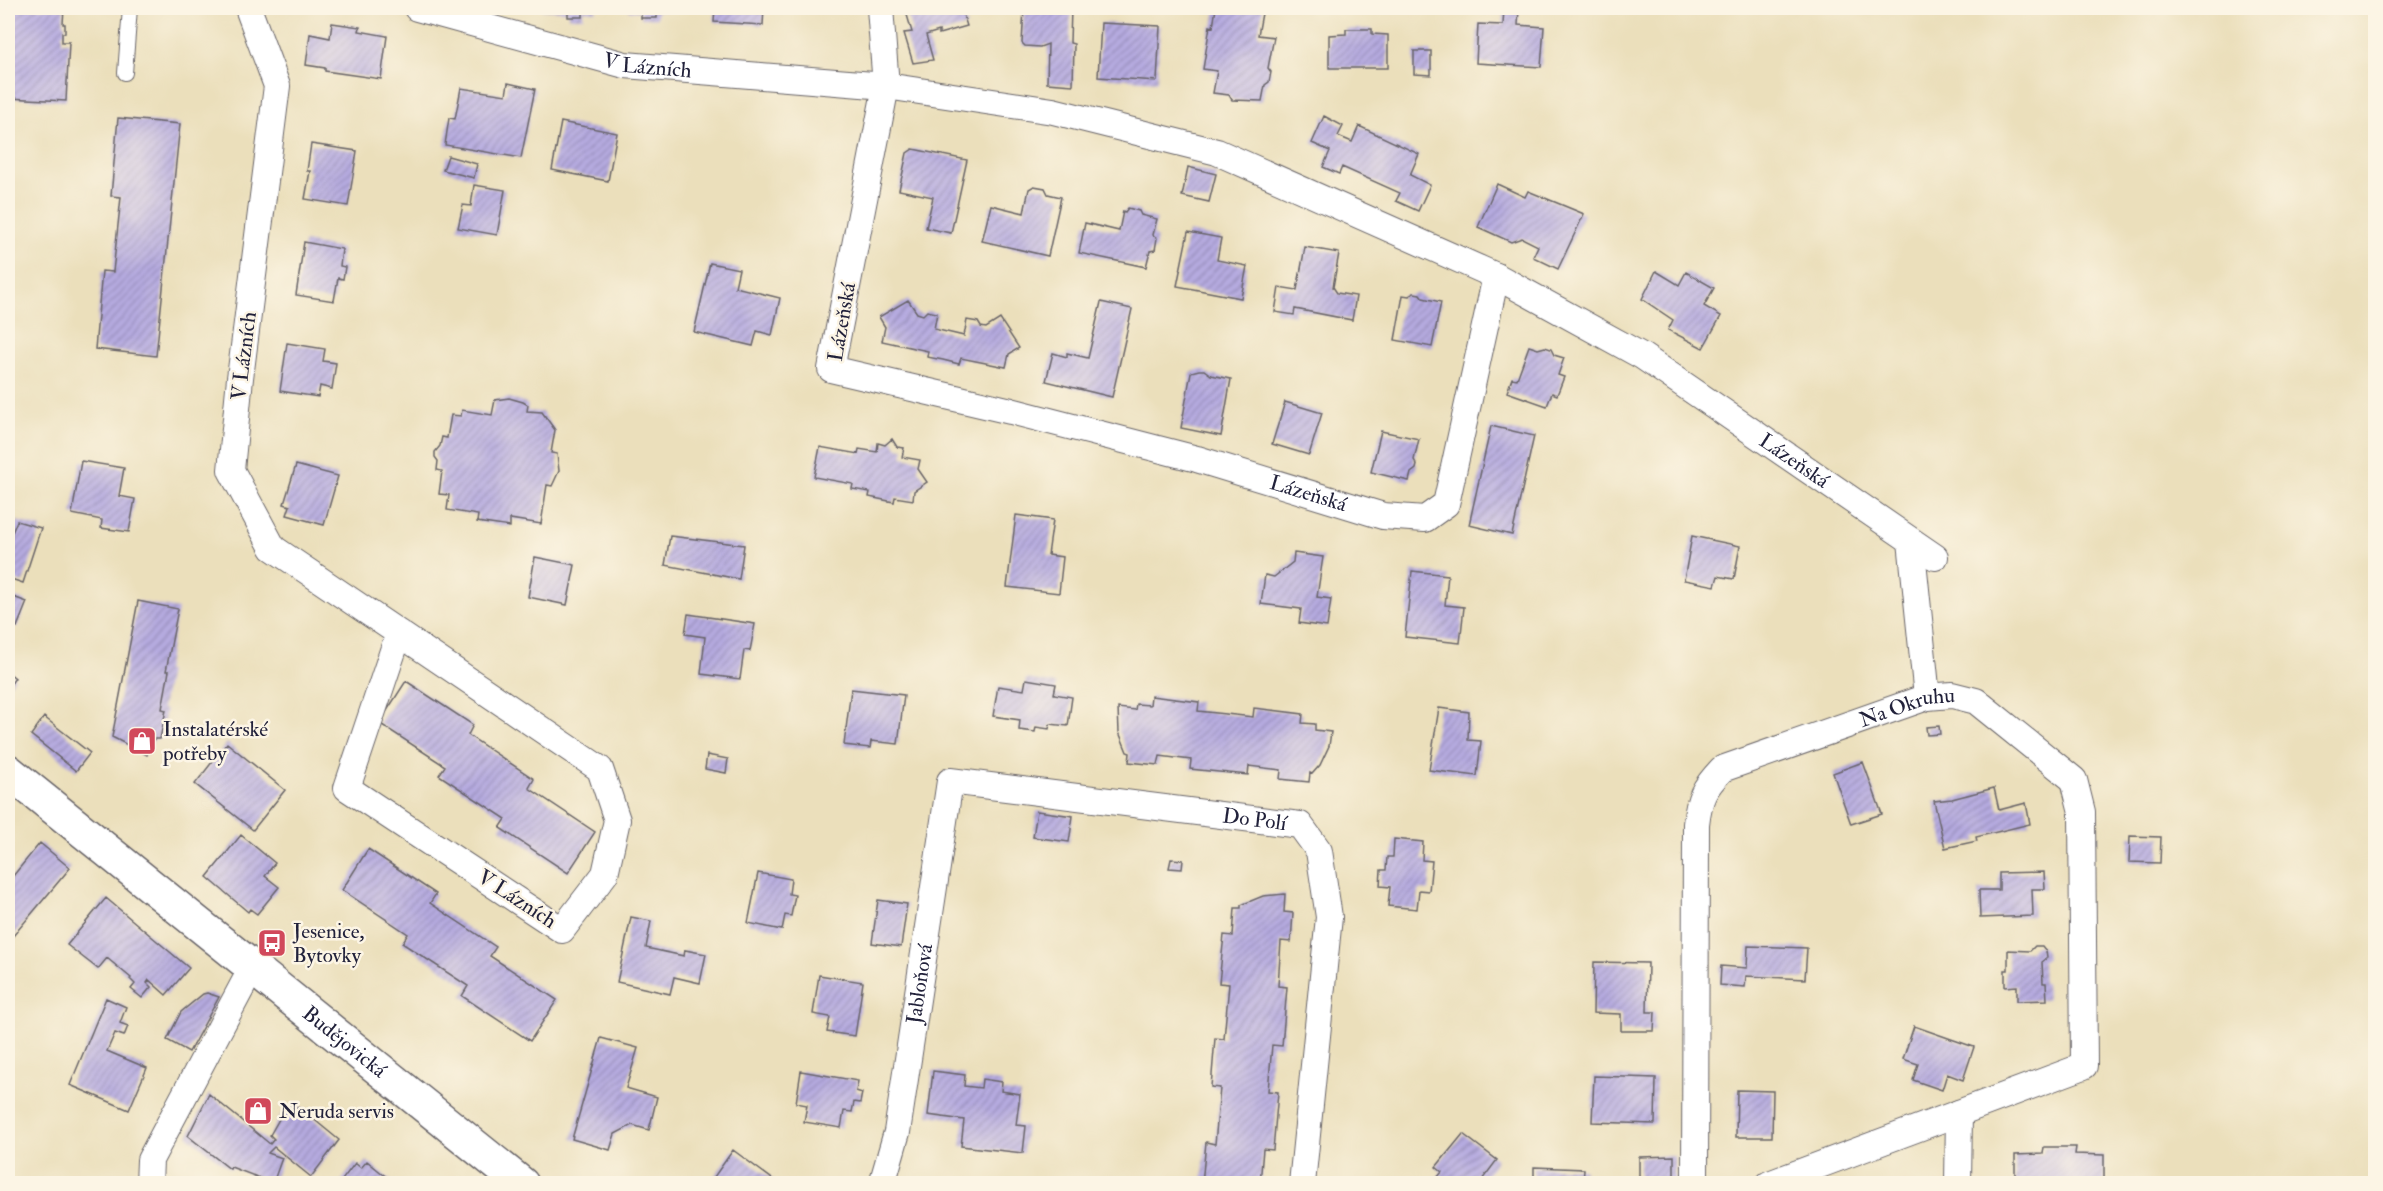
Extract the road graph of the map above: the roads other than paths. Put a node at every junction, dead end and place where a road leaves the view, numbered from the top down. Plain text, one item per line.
1 (130, 8) edge
2 (249, 8) edge
3 (417, 8) edge
4 (880, 8) edge
5 (125, 73) dead end
6 (886, 86) junction
7 (1496, 276) junction
8 (1911, 541) junction
9 (1935, 557) dead end
10 (399, 633) junction
11 (1927, 697) junction
12 (8, 771) edge
13 (951, 781) joint
14 (252, 968) junction
15 (1959, 1113) junction
16 (149, 1184) edge
17 (522, 1184) edge
18 (882, 1184) edge
19 (1302, 1184) edge
20 (1695, 1184) edge
21 (1769, 1184) edge
22 (1958, 1184) edge

1 - 5 lane
2 - 10 street, V Lázních
3 - 6 street, V Lázních
4 - 6 street
6 - 7 street, Lázeňská
6 - 7 street, Lázeňská
7 - 8 street, Lázeňská
8 - 9 street, Lázeňská
8 - 11 street
10 - 10 street, V Lázních
11 - 15 street, Na Okruhu
11 - 20 street, Na Okruhu
12 - 14 main road, Budějovická
13 - 18 street, Jabloňová
13 - 19 street, Do Polí
14 - 16 street
14 - 17 main road, Budějovická
15 - 21 street, Na Okruhu
15 - 22 street

